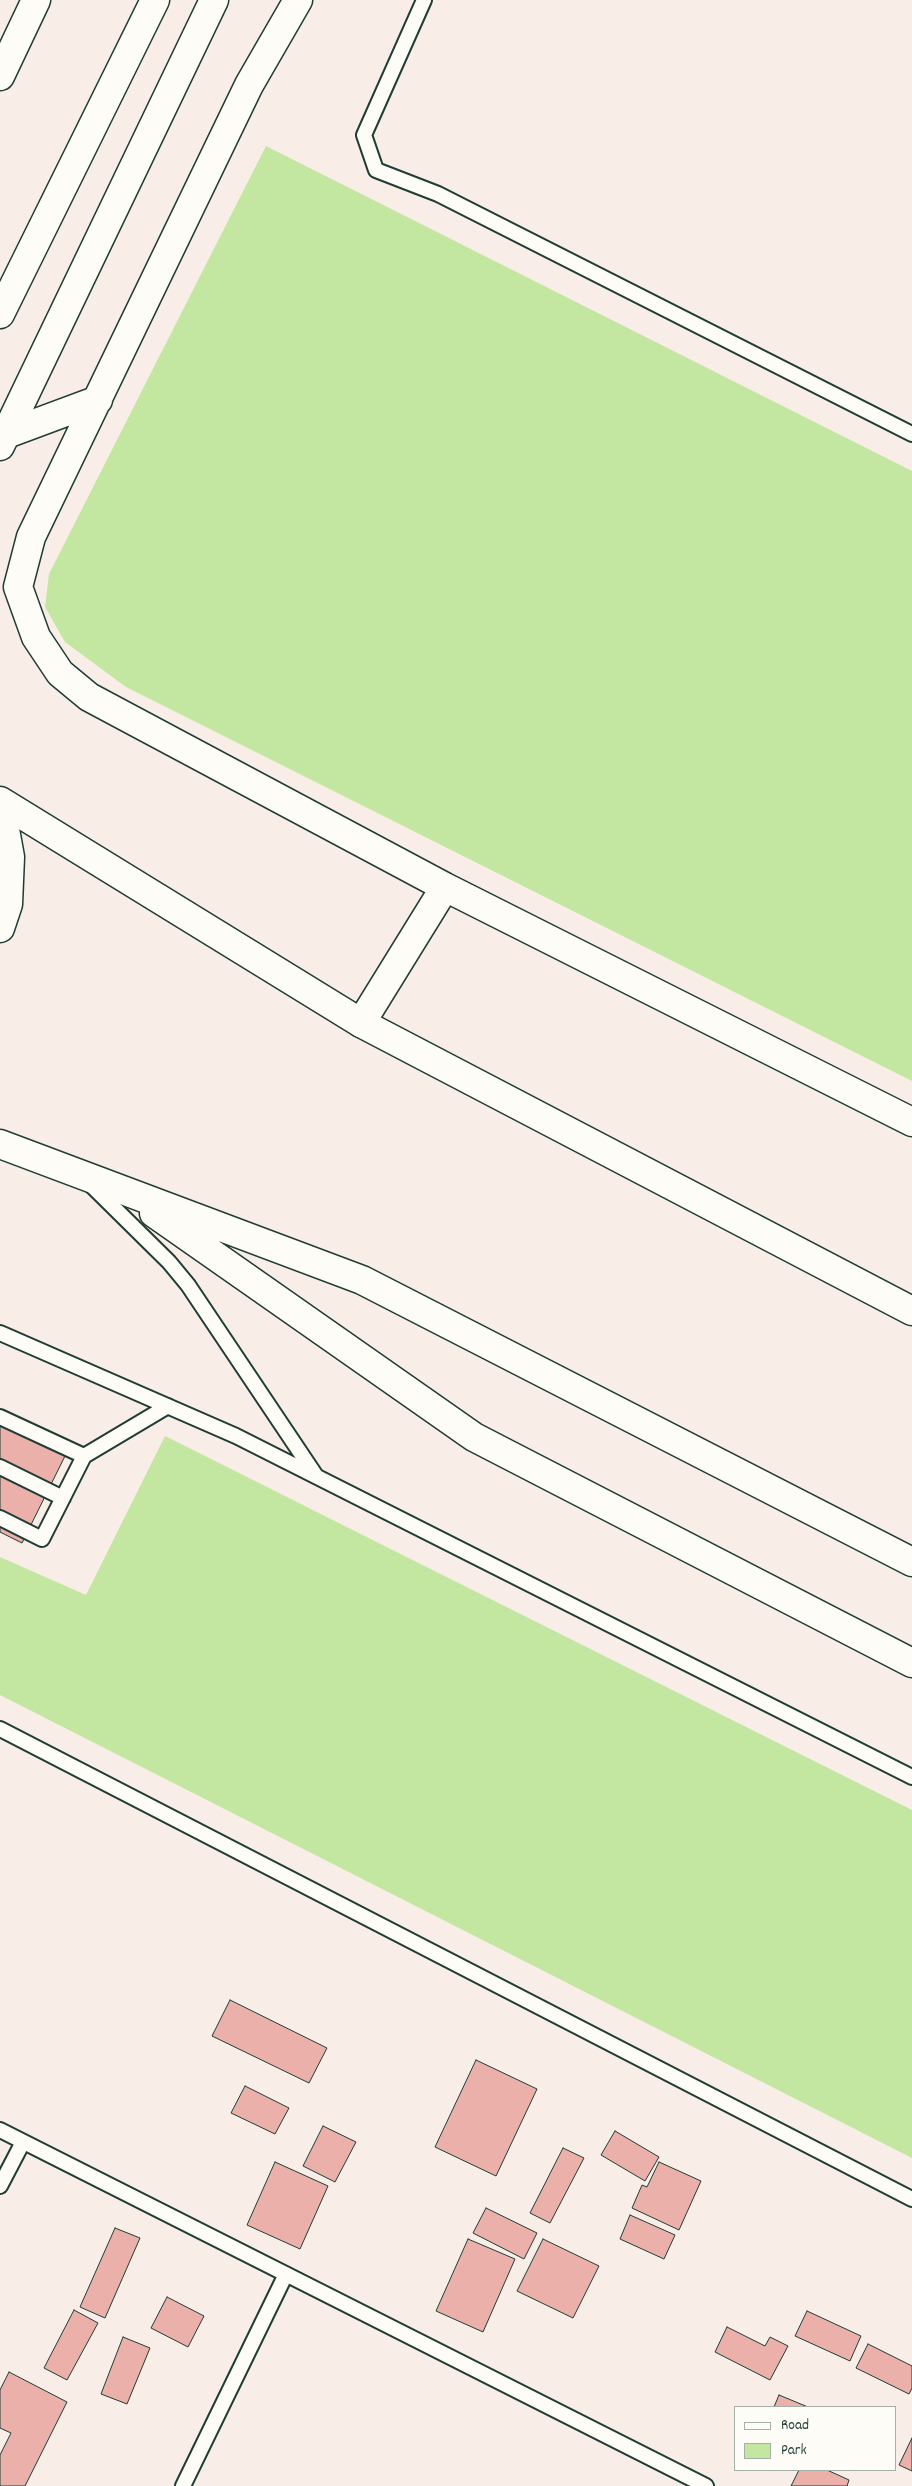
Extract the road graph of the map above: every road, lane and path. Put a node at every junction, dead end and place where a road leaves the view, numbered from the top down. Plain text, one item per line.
1 (36, 0) edge
2 (155, 0) edge
3 (214, 0) edge
4 (298, 0) edge
5 (424, 0) edge
6 (0, 76) edge
7 (0, 314) edge
8 (98, 400) junction
9 (912, 434) edge
10 (2, 440) edge
11 (0, 802) edge
12 (445, 887) junction
13 (0, 928) edge
14 (361, 1023) junction
15 (912, 1122) edge
16 (0, 1144) edge
17 (80, 1174) junction
18 (122, 1190) junction
19 (912, 1311) edge
20 (0, 1333) edge
21 (168, 1406) junction
22 (0, 1417) edge
23 (84, 1456) junction
24 (0, 1467) edge
25 (316, 1477) junction
26 (63, 1498) junction
27 (0, 1518) edge
28 (912, 1562) edge
29 (912, 1663) edge
30 (0, 1729) edge
31 (912, 1777) edge
32 (0, 2130) edge
33 (23, 2142) junction
34 (0, 2186) edge
35 (912, 2199) edge
36 (286, 2274) junction
37 (183, 2486) edge
38 (706, 2486) edge

1 - 6 main road
2 - 7 main road
3 - 10 main road
4 - 8 main road
5 - 9 lane
8 - 10 main road
8 - 12 main road
11 - 13 main road
11 - 14 main road
12 - 14 main road
12 - 15 main road
14 - 19 main road
16 - 17 main road
17 - 18 main road
17 - 25 lane
18 - 28 main road
18 - 29 main road
20 - 21 lane
21 - 23 lane
21 - 25 lane
22 - 23 lane
23 - 26 lane
24 - 26 lane
25 - 31 lane
26 - 27 lane
30 - 35 lane
32 - 33 lane
33 - 34 lane
33 - 36 lane
36 - 37 lane
36 - 38 lane

